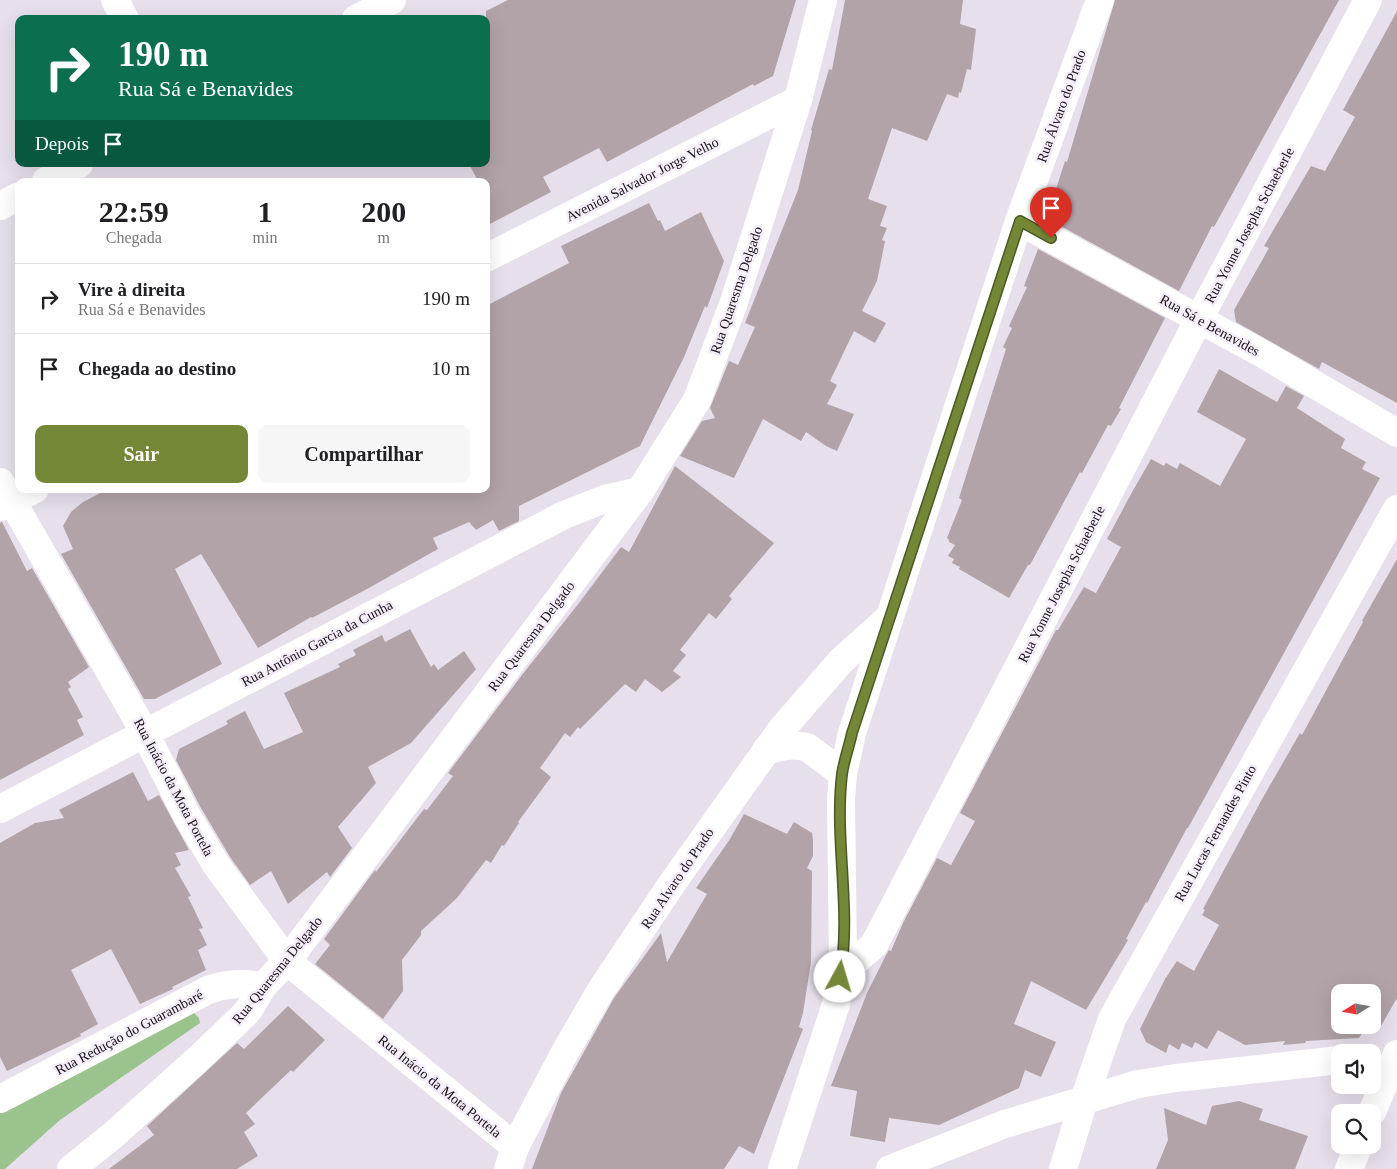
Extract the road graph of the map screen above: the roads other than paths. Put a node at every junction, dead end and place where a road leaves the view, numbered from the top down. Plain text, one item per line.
1 (115, 0) edge
2 (392, 0) edge
3 (823, 0) edge
4 (1100, 0) edge
5 (1368, 0) edge
6 (123, 15) edge
7 (364, 15) edge
8 (798, 100) junction
9 (73, 167) edge
10 (52, 178) edge
11 (15, 198) edge
12 (0, 206) edge
13 (1020, 221) junction
14 (490, 256) edge
15 (1199, 319) junction
16 (1397, 433) edge
17 (640, 491) junction
18 (12, 495) edge
19 (1397, 509) edge
20 (890, 618) junction
21 (145, 733) junction
22 (766, 750) junction
23 (842, 774) junction
24 (0, 809) edge
25 (287, 961) junction
26 (843, 964) junction
27 (262, 986) junction
28 (1391, 1056) edge
29 (1331, 1061) edge
30 (0, 1099) edge
31 (1084, 1100) junction
32 (1375, 1104) edge
33 (1355, 1154) edge
34 (511, 1158) edge
35 (71, 1169) edge
36 (782, 1169) edge
37 (890, 1169) edge
38 (1063, 1169) edge
39 (1349, 1169) edge

1 - 6 street
2 - 7 street
3 - 8 street, Rua Quaresma Delgado
4 - 13 street, Rua Álvaro do Prado
5 - 15 street, Rua Yonne Josepha Schaeberle
8 - 14 street, Avenida Salvador Jorge Velho
8 - 17 street, Rua Quaresma Delgado
9 - 10 street
11 - 12 street
13 - 15 street, Rua Sá e Benavides
13 - 20 street, Rua Álvaro do Prado
15 - 16 street, Rua Sá e Benavides
15 - 26 street, Rua Yonne Josepha Schaeberle
17 - 21 street, Rua Antônio Garcia da Cunha
17 - 25 street, Rua Quaresma Delgado
18 - 21 street, Rua Inácio da Mota Portela
19 - 31 street, Rua Lucas Fernandes Pinto
20 - 22 street, Rua Alvaro do Prado
20 - 23 street, Rua Álvaro do Prado
21 - 24 street, Rua Antônio Garcia da Cunha
21 - 25 street, Rua Inácio da Mota Portela
22 - 23 street
22 - 34 street, Rua Alvaro do Prado
23 - 26 street, Rua Álvaro do Prado
25 - 27 street, Rua Quaresma Delgado
25 - 34 street, Rua Inácio da Mota Portela
26 - 36 street
27 - 30 street, Rua Redução do Guarambaré
27 - 35 street, Rua Quaresma Delgado
28 - 32 street
29 - 31 street
31 - 37 street
31 - 38 street, Rua Lucas Fernandes Pinto
33 - 39 street

